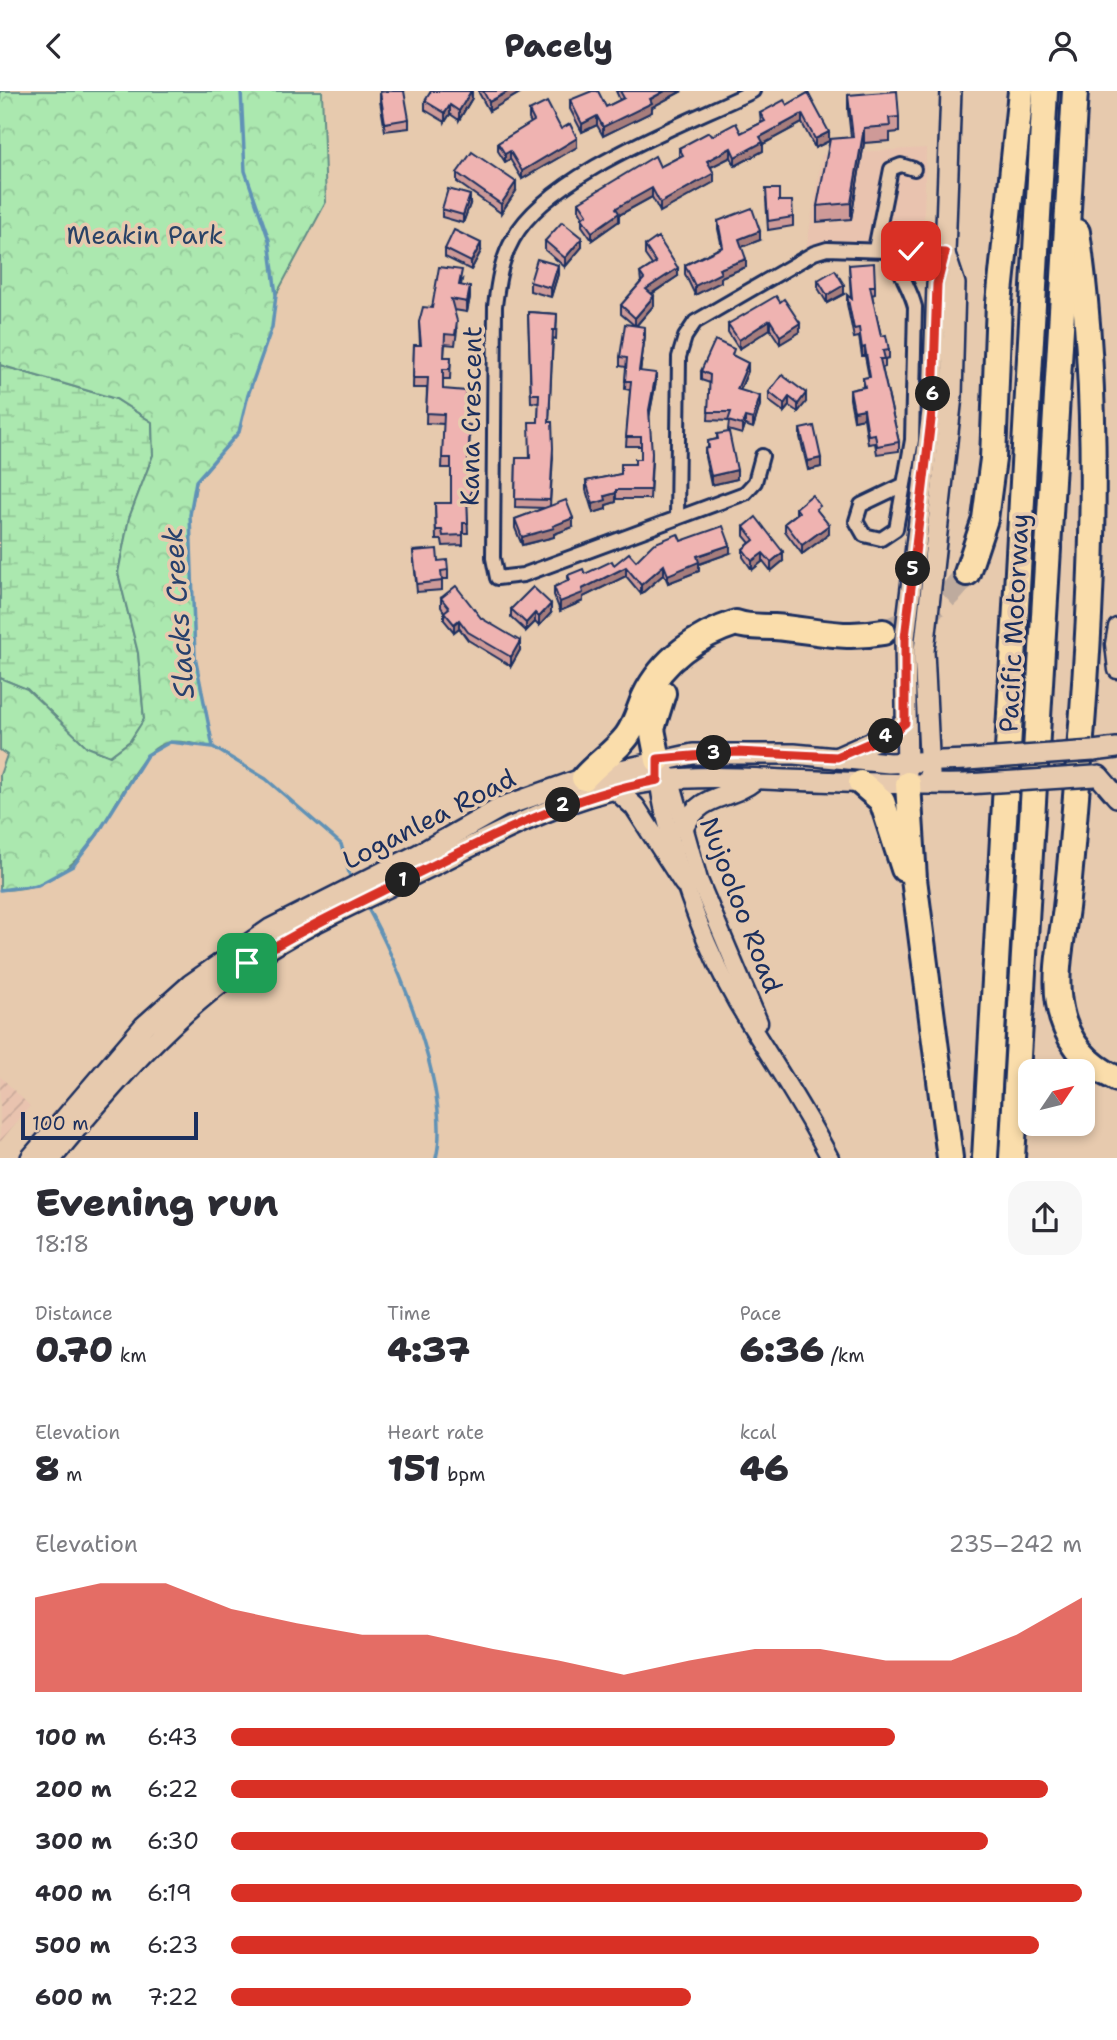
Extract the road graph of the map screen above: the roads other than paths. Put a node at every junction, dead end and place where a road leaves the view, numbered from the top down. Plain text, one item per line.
1 (753, 91) edge
2 (951, 91) edge
3 (1021, 91) edge
4 (1045, 91) edge
5 (1075, 91) edge
6 (914, 169) dead end
7 (1069, 180) junction
8 (875, 249) junction
9 (898, 251) junction
10 (945, 253) junction
11 (762, 457) dead end
12 (903, 485) junction
13 (677, 518) junction
14 (967, 573) tunnel mouth
15 (747, 627) junction
16 (1117, 627) edge
17 (883, 632) tunnel mouth
18 (1117, 670) edge
19 (905, 723) junction
20 (1117, 748) edge
21 (837, 757) junction
22 (930, 762) junction
23 (662, 773) junction
24 (1103, 775) edge
25 (915, 777) junction
26 (584, 778) junction
27 (756, 779) junction
28 (862, 783) junction
29 (615, 789) junction
30 (1117, 797) edge
31 (683, 828) junction
32 (422, 862) junction
33 (684, 883) junction
34 (915, 886) junction
35 (296, 924) junction
36 (769, 1051) junction
37 (1117, 1079) edge
38 (31, 1158) edge
39 (52, 1158) edge
40 (830, 1158) edge
41 (950, 1158) edge
42 (985, 1158) edge
43 (1012, 1158) edge

1 - 13 street, Kana Crescent
2 - 10 main road
3 - 14 highway
4 - 42 highway, Pacific Motorway
5 - 7 highway, Pacific Motorway
6 - 8 street
7 - 37 highway
7 - 43 highway, Pacific Motorway
8 - 9 street
8 - 13 street
9 - 10 street
9 - 12 street
10 - 19 main road
10 - 22 main road
11 - 13 street, Kana Crescent
12 - 12 street
15 - 17 highway
15 - 23 highway
15 - 26 highway
16 - 18 street
19 - 21 main road
19 - 25 main road
20 - 22 main road, Loganlea Road, bridge
21 - 23 main road, Loganlea Road
21 - 25 main road, Loganlea Road
22 - 25 main road, Loganlea Road
23 - 26 main road, Loganlea Road
23 - 27 main road, Loganlea Road
23 - 29 main road, Loganlea Road
23 - 31 street, Nujooloo Road
23 - 33 street, Nujooloo Road
24 - 25 main road, Loganlea Road, bridge
24 - 30 main road
25 - 28 main road, Loganlea Road
25 - 34 highway
26 - 32 main road, Loganlea Road
27 - 28 main road, Loganlea Road
27 - 31 main road
28 - 34 highway
29 - 32 main road, Loganlea Road
29 - 33 main road
31 - 36 street, Nujooloo Road
32 - 35 main road, Loganlea Road
33 - 36 street, Nujooloo Road
34 - 41 highway
35 - 38 main road, Loganlea Road
35 - 39 main road, Loganlea Road
36 - 40 street, Nujooloo Road

